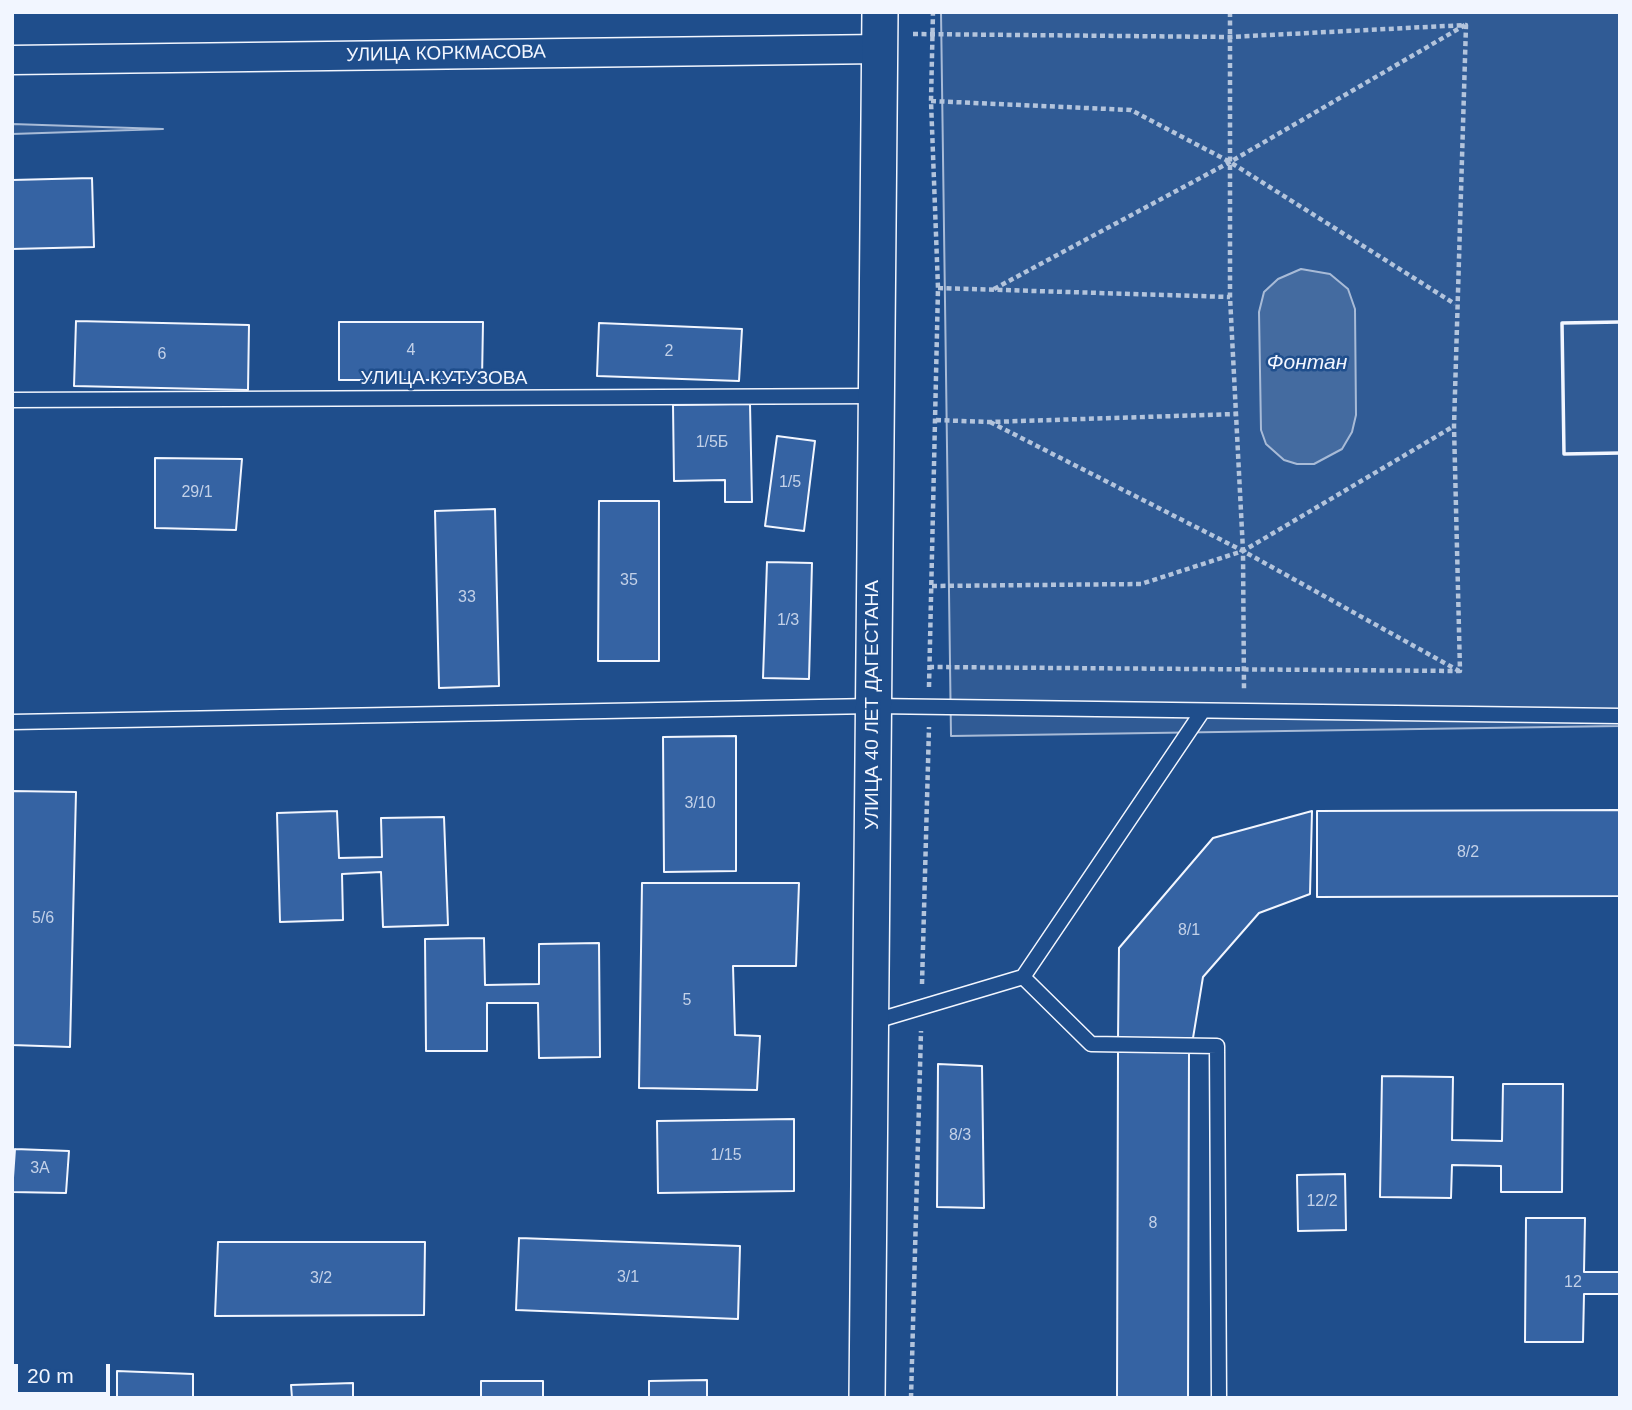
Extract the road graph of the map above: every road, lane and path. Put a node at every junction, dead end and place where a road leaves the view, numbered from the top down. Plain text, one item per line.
1 (880, 12) edge
2 (1230, 12) edge
3 (1466, 25) junction
4 (933, 33) dead end
5 (1229, 37) junction
6 (881, 49) junction
7 (12, 60) edge
8 (930, 101) dead end
9 (1230, 162) junction
10 (938, 288) dead end
11 (994, 289) junction
12 (1230, 297) junction
13 (1456, 305) junction
14 (876, 397) junction
15 (12, 400) edge
16 (1236, 414) junction
17 (936, 419) dead end
18 (990, 422) junction
19 (1454, 426) junction
20 (1242, 551) junction
21 (932, 586) dead end
22 (930, 667) dead end
23 (1244, 670) junction
24 (1460, 671) junction
25 (873, 706) junction
26 (1244, 711) junction
27 (1202, 712) junction
28 (1620, 716) edge
29 (12, 722) edge
30 (1023, 977) junction
31 (871, 1022) junction
32 (867, 1398) edge
33 (1219, 1398) edge

1 - 6 street, УЛИЦА 40 ЛЕТ ДАГЕСТАНА
2 - 5 path
3 - 5 path
3 - 9 path
3 - 13 path
4 - 5 path
5 - 9 path
6 - 7 street, УЛИЦА КОРКМАСОВА
6 - 14 street, УЛИЦА 40 ЛЕТ ДАГЕСТАНА
8 - 9 path
9 - 11 path
9 - 12 path
9 - 13 path
10 - 11 path
11 - 12 path
12 - 16 path
13 - 19 path
14 - 15 lane, УЛИЦА КУТУЗОВА
14 - 25 street, УЛИЦА 40 ЛЕТ ДАГЕСТАНА
16 - 18 path
16 - 20 path
17 - 18 path
18 - 20 path
19 - 20 path
19 - 24 path
20 - 21 path
20 - 23 path
20 - 24 path
22 - 23 path
23 - 24 path
23 - 26 path
25 - 27 lane
25 - 29 lane
25 - 31 street, УЛИЦА 40 ЛЕТ ДАГЕСТАНА
26 - 27 lane
26 - 28 lane
27 - 30 lane
30 - 31 lane
30 - 33 lane
31 - 32 street, УЛИЦА 40 ЛЕТ ДАГЕСТАНА

